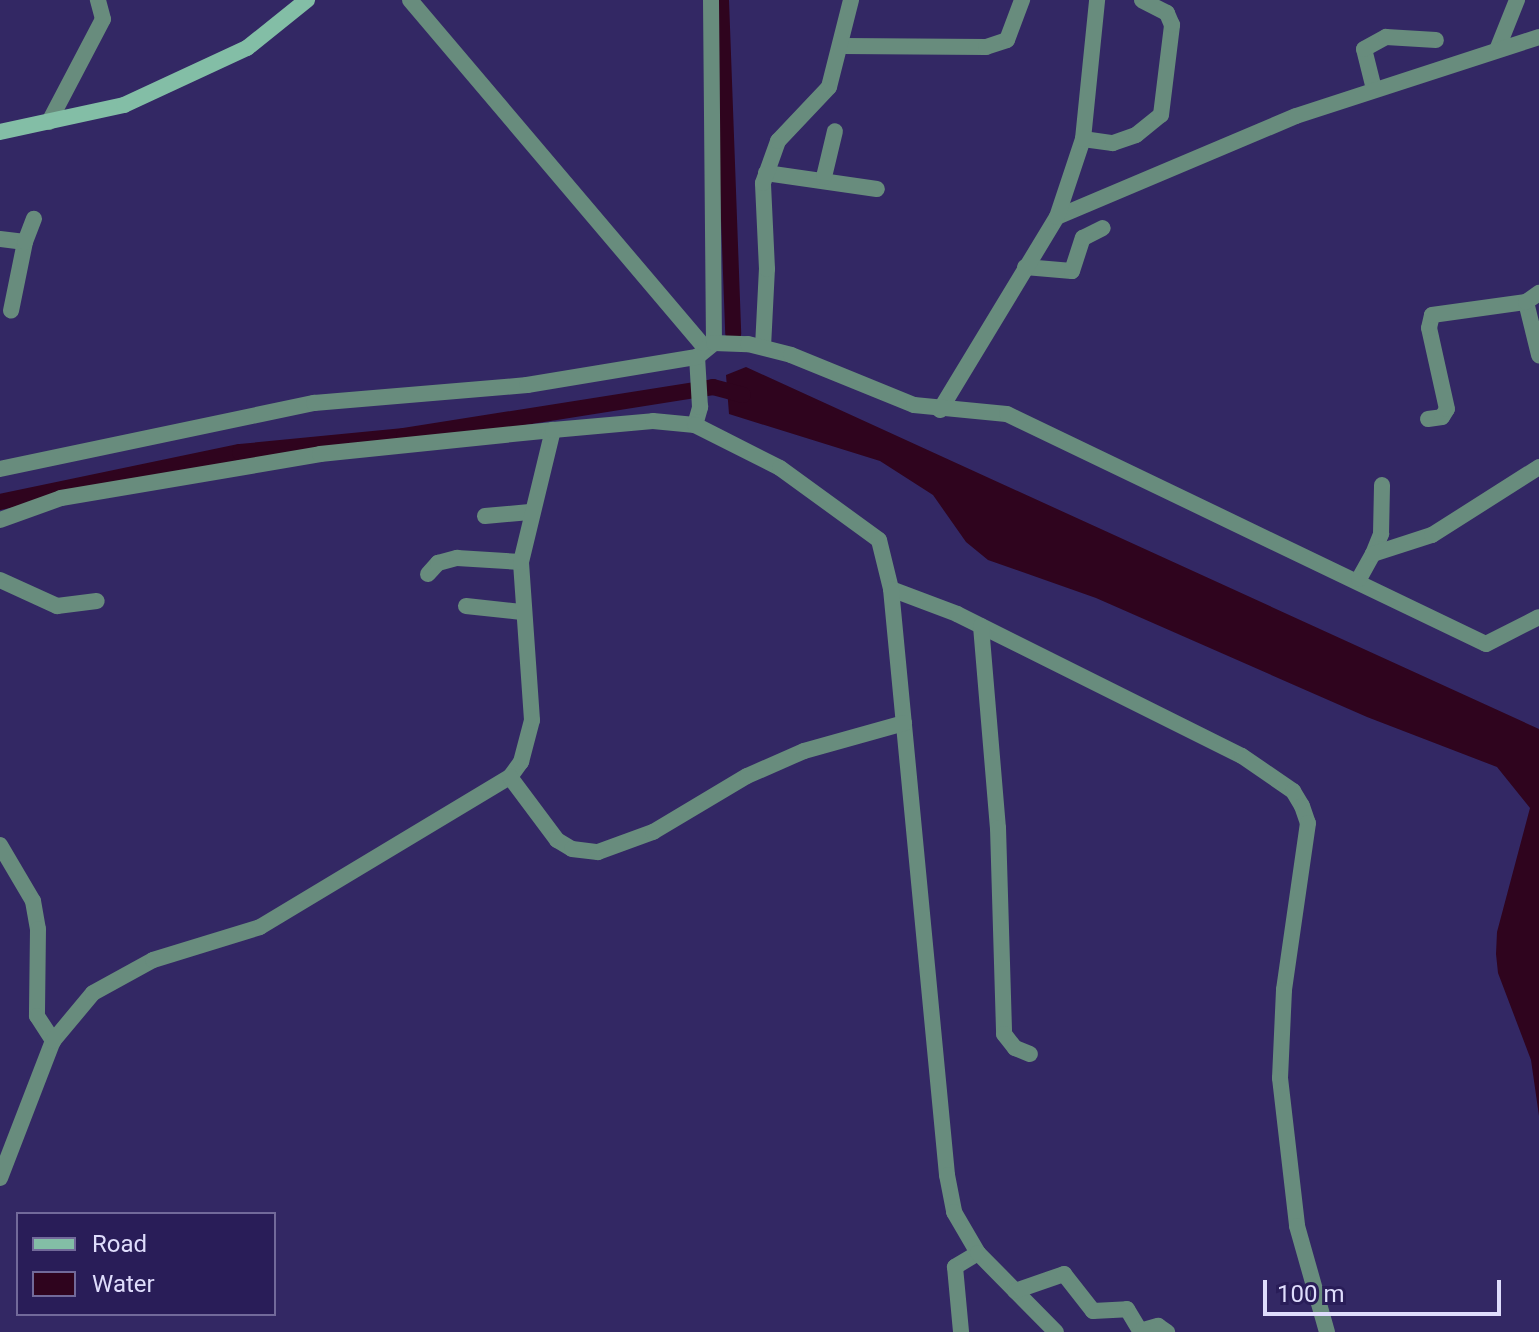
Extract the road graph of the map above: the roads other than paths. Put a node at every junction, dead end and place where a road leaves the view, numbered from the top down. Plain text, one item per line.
1 (98, 0) edge
2 (307, 0) edge
3 (410, 0) edge
4 (711, 0) edge
5 (851, 0) edge
6 (1022, 0) edge
7 (1097, 0) edge
8 (1142, 0) edge
9 (1517, 0) edge
10 (1539, 37) edge
11 (1436, 40) dead end
12 (843, 46) junction
13 (1497, 50) junction
14 (1374, 89) junction
15 (49, 122) junction
16 (835, 131) dead end
17 (0, 132) edge
18 (1083, 139) junction
19 (766, 173) junction
20 (824, 177) junction
21 (877, 189) dead end
22 (1057, 217) junction
23 (34, 219) dead end
24 (1103, 228) dead end
25 (0, 239) edge
26 (25, 242) junction
27 (1025, 267) junction
28 (1532, 297) edge
29 (11, 311) dead end
30 (763, 347) junction
31 (703, 355) junction
32 (1539, 355) edge
33 (940, 410) junction
34 (1428, 419) dead end
35 (695, 425) junction
36 (553, 430) junction
37 (1539, 467) edge
38 (0, 469) edge
39 (1382, 485) dead end
40 (530, 512) junction
41 (485, 516) dead end
42 (0, 520) edge
43 (1373, 554) junction
44 (521, 562) junction
45 (428, 574) dead end
46 (1359, 579) junction
47 (0, 580) edge
48 (891, 589) junction
49 (97, 601) dead end
50 (466, 606) dead end
51 (522, 612) junction
52 (1539, 617) edge
53 (981, 626) junction
54 (904, 723) junction
55 (510, 777) junction
56 (0, 845) edge
57 (53, 1041) junction
58 (1030, 1054) dead end
59 (0, 1178) edge
60 (962, 1233) junction
61 (978, 1253) junction
62 (955, 1267) junction
63 (1015, 1291) junction
64 (961, 1332) edge
65 (1056, 1332) edge
66 (1167, 1332) edge
67 (1327, 1332) edge

1 - 15 street
2 - 15 main road
3 - 31 street
4 - 31 street
5 - 12 street
6 - 12 street
7 - 18 street
8 - 18 street
9 - 13 street
10 - 13 street
11 - 14 street
12 - 19 street
13 - 14 street
14 - 22 street
15 - 17 main road
16 - 20 street
18 - 22 street
19 - 20 street
19 - 30 street
20 - 21 street
22 - 27 street
23 - 26 street
24 - 27 street
25 - 26 street
26 - 29 street
27 - 33 street
28 - 32 street
28 - 34 street
30 - 31 street
30 - 33 street
31 - 35 street
31 - 38 street
33 - 46 street
35 - 36 street
35 - 48 street
36 - 40 street
36 - 42 street
37 - 43 street
39 - 43 street
40 - 41 street
40 - 44 street
43 - 46 street
44 - 45 street
44 - 51 street
46 - 52 street
47 - 49 street
48 - 53 street
48 - 54 street
50 - 51 street
51 - 55 street
53 - 58 street
53 - 67 street
54 - 55 street
54 - 60 street
55 - 57 street
56 - 57 street
57 - 59 street
60 - 61 street
60 - 62 street
61 - 62 street
61 - 63 street
62 - 64 street
63 - 65 street
63 - 66 street

